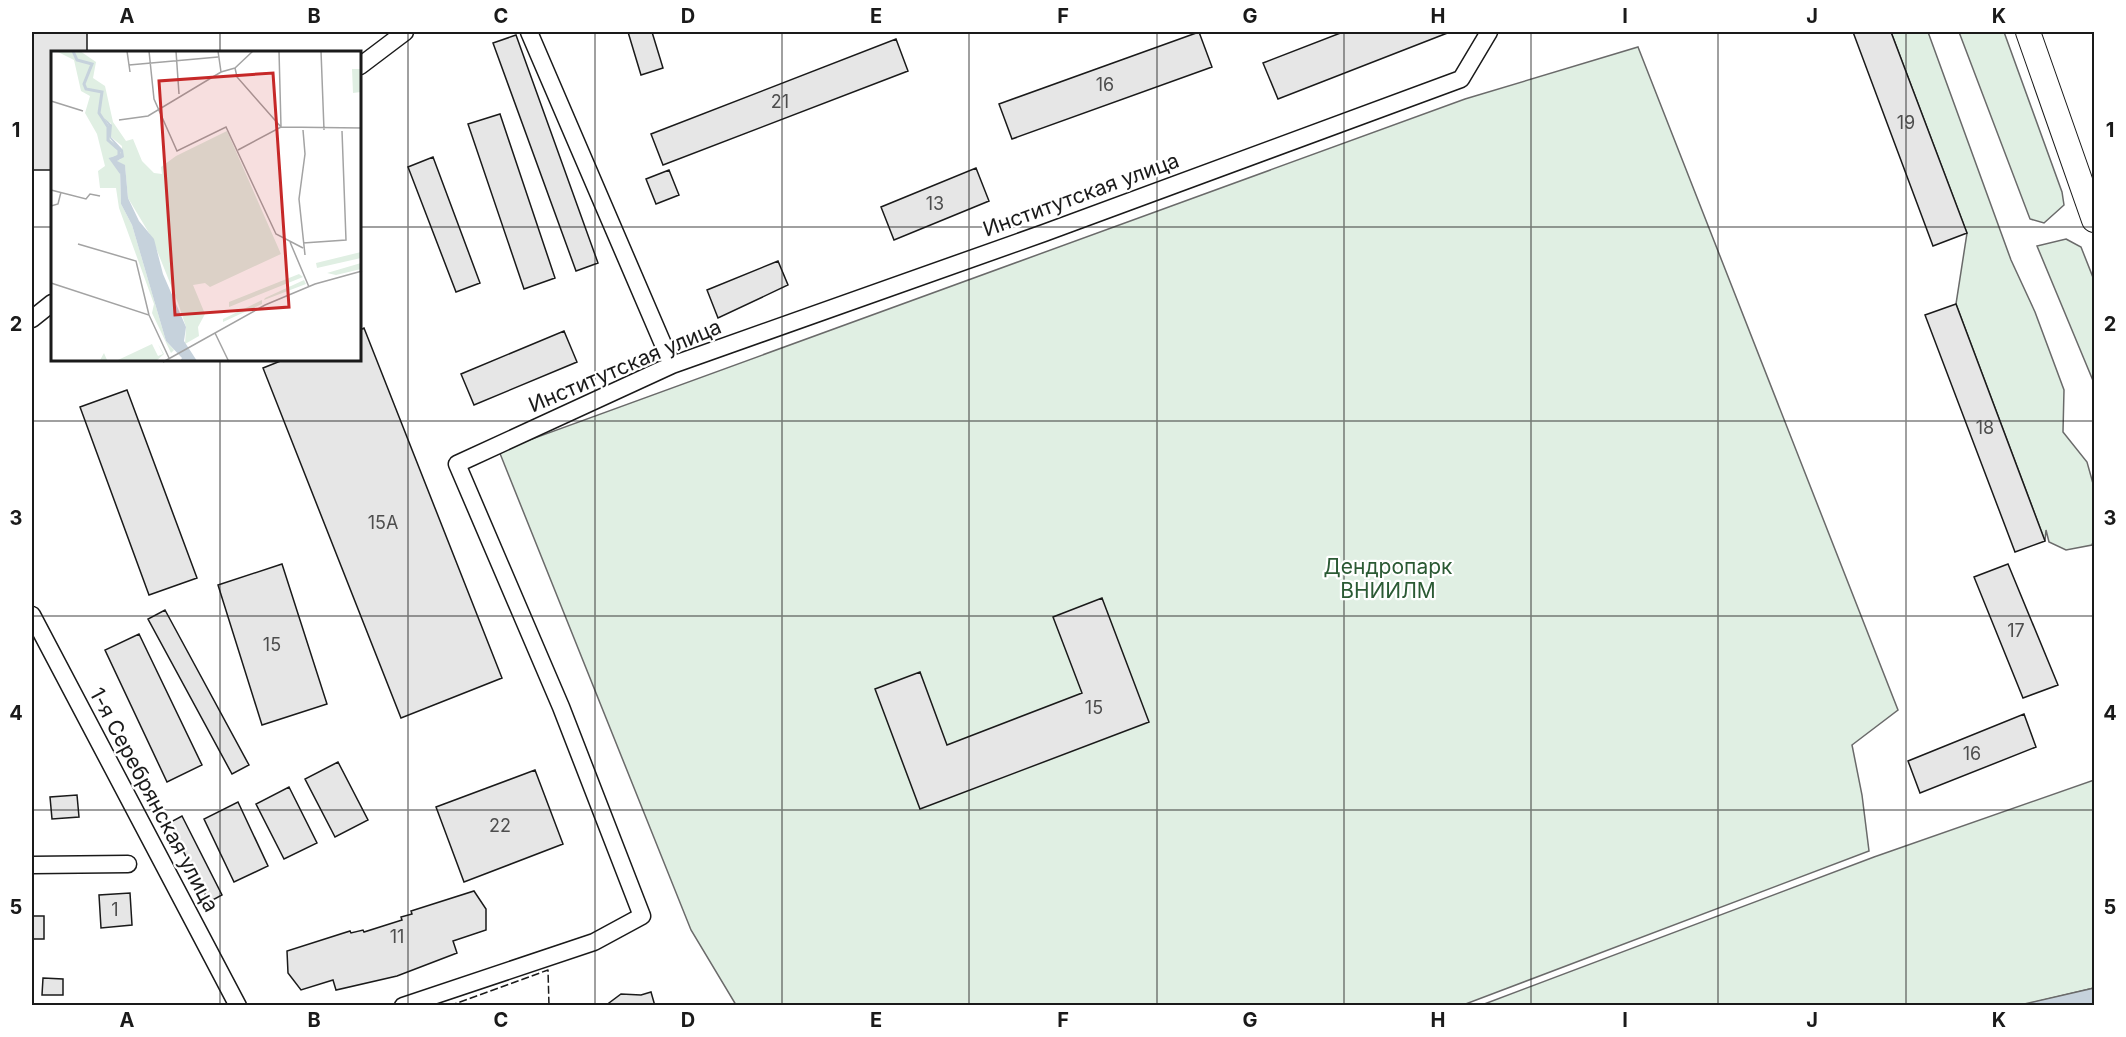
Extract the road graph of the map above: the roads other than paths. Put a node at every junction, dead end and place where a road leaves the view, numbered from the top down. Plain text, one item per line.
1 (405, 32) edge
2 (529, 32) edge
3 (1488, 32) edge
4 (2028, 32) edge
5 (362, 64) edge
6 (2094, 220) edge
7 (51, 304) edge
8 (32, 319) edge
9 (672, 365) junction
10 (32, 615) edge
11 (128, 864) dead end
12 (32, 866) edge
13 (238, 1005) edge
14 (403, 1005) edge

1 - 5 street
2 - 9 street
3 - 9 street, Институтская улица
4 - 6 main road
7 - 8 street
9 - 14 street, Институтская улица
10 - 13 street, 1-я Серебрянская улица
11 - 12 street

